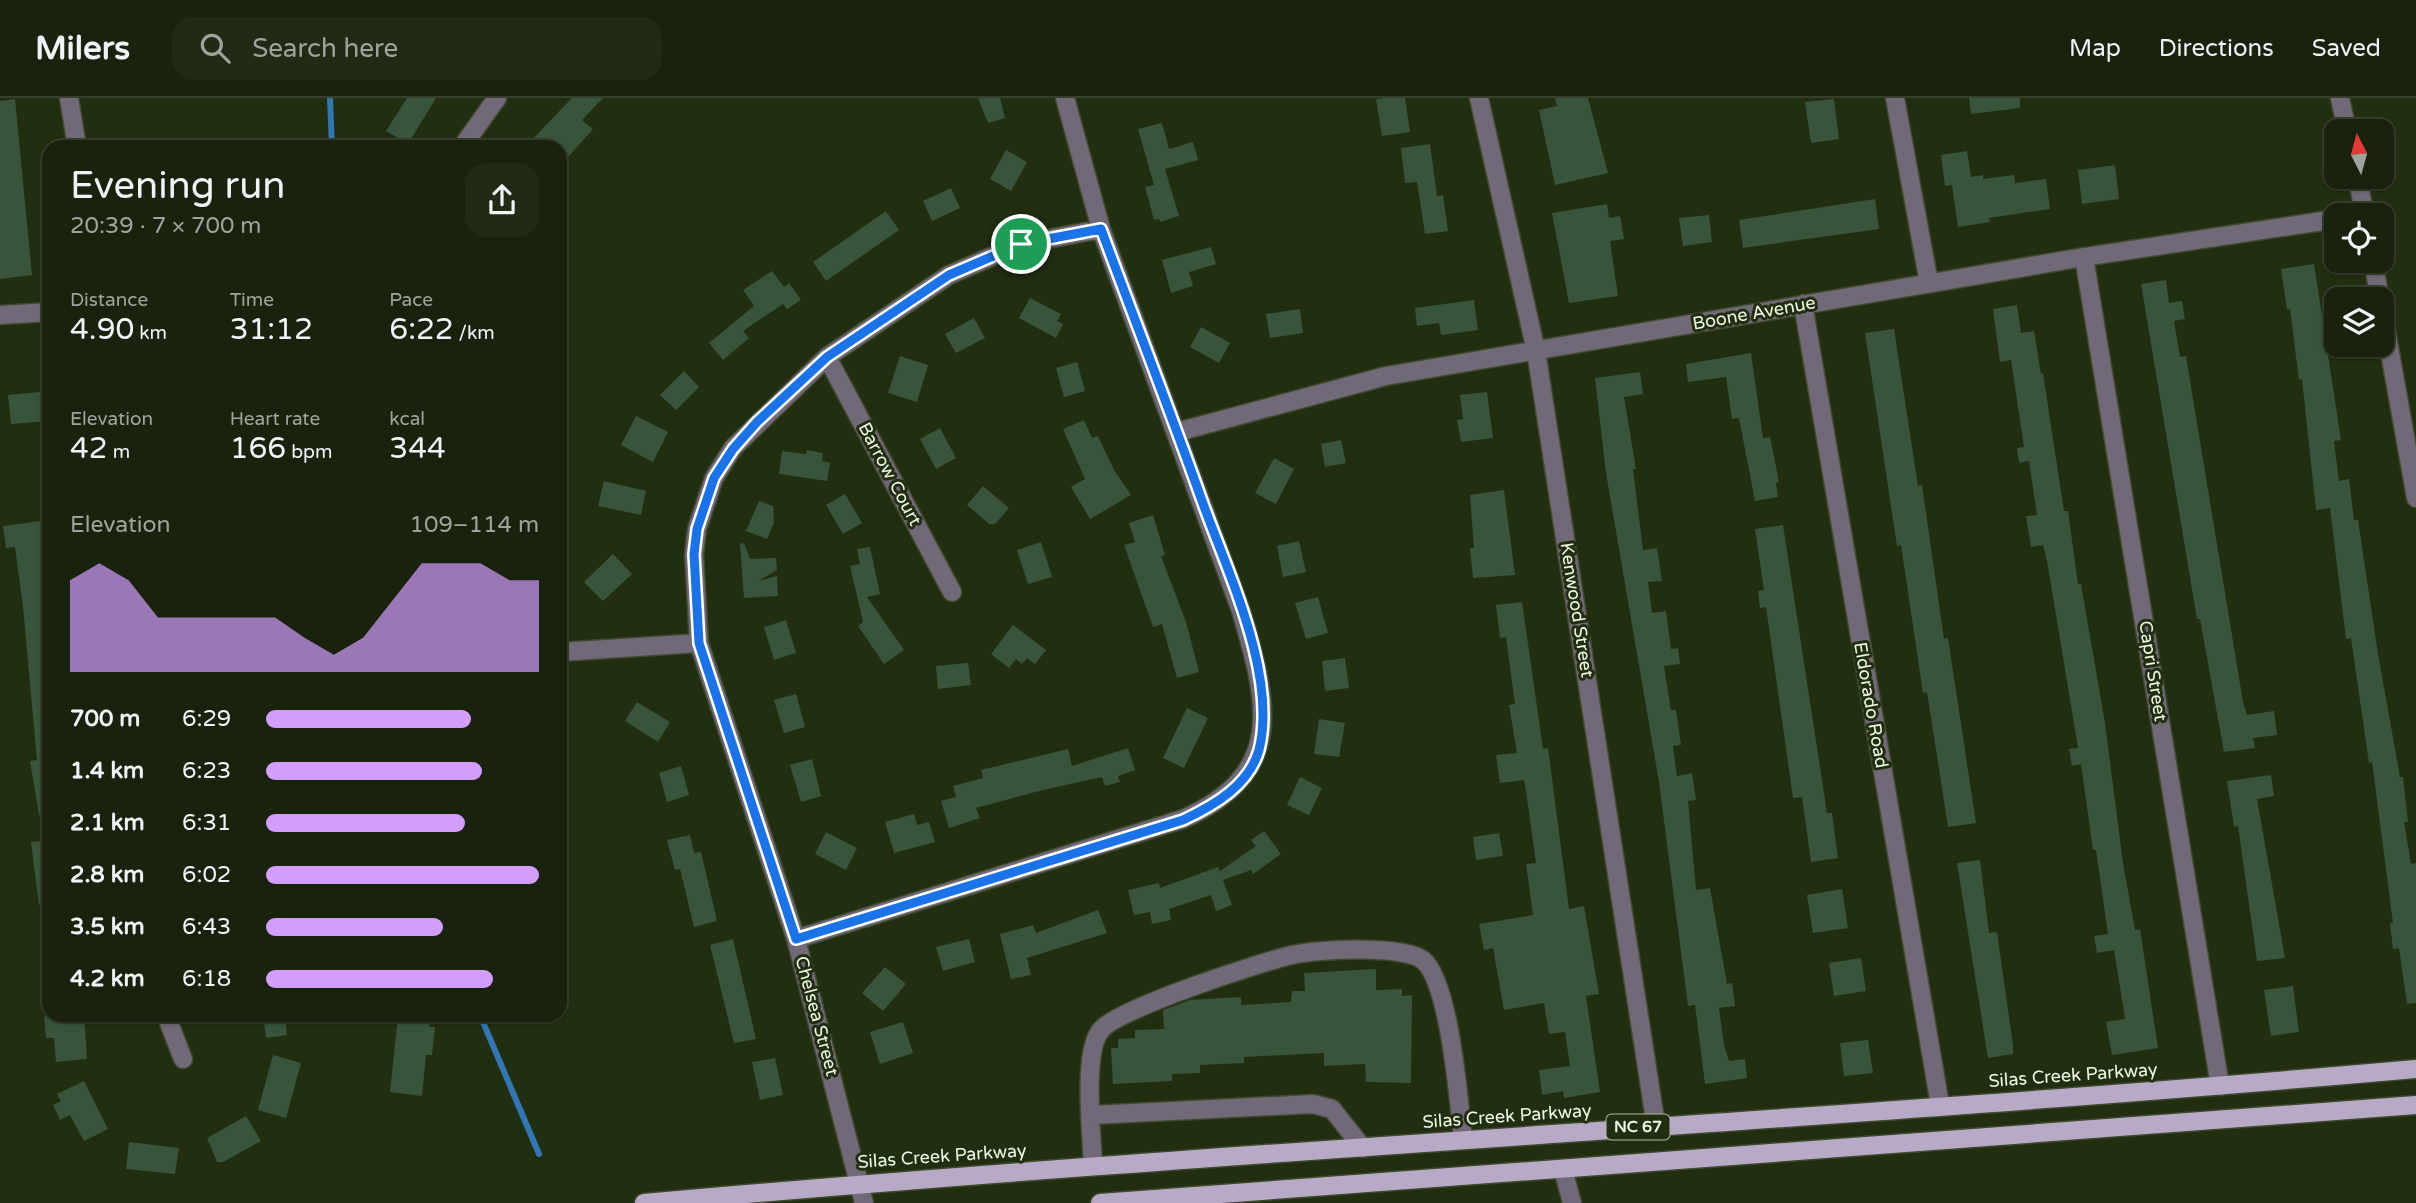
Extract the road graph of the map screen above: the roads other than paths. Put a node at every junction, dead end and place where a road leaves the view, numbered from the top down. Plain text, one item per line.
1 (69, 98) edge
2 (497, 98) edge
3 (1065, 98) edge
4 (1479, 98) edge
5 (1895, 98) edge
6 (2340, 98) edge
7 (2344, 119) edge
8 (76, 140) edge
9 (467, 140) edge
10 (2324, 221) edge
11 (1101, 229) junction
12 (2084, 257) junction
13 (1929, 283) junction
14 (1803, 304) junction
15 (42, 312) edge
16 (0, 315) edge
17 (1536, 351) junction
18 (827, 357) junction
19 (2391, 357) edge
20 (1177, 432) junction
21 (2416, 498) edge
22 (952, 592) dead end
23 (699, 643) junction
24 (567, 652) edge
25 (796, 939) junction
26 (169, 1022) edge
27 (183, 1059) dead end
28 (2416, 1069) edge
29 (2220, 1086) junction
30 (1940, 1105) junction
31 (2416, 1105) edge
32 (1092, 1115) junction
33 (1657, 1126) junction
34 (1463, 1140) junction
35 (1363, 1148) junction
36 (1093, 1166) junction
37 (1563, 1169) junction
38 (860, 1183) junction
39 (1298, 1196) edge
40 (644, 1203) edge
41 (864, 1203) edge
42 (1100, 1203) edge
43 (1572, 1203) edge

1 - 8 street
2 - 9 street
3 - 11 street
4 - 17 street, Kenwood Street
5 - 13 street
6 - 7 street
10 - 12 street, Boone Avenue
11 - 18 street, Chelsea Street
11 - 20 street
12 - 13 street, Boone Avenue
12 - 29 street, Capri Street
13 - 14 street, Boone Avenue
14 - 17 street, Boone Avenue
14 - 30 street, Eldorado Road
15 - 16 street
17 - 20 street, Boone Avenue
17 - 33 street, Kenwood Street
18 - 22 street, Barrow Court
18 - 23 street, Chelsea Street
19 - 21 street
20 - 25 street
23 - 24 street
23 - 25 street, Chelsea Street
25 - 38 street, Chelsea Street
26 - 27 street
28 - 29 main road, Silas Creek Parkway / NC 67
29 - 30 main road, Silas Creek Parkway / NC 67
30 - 33 main road, Silas Creek Parkway / NC 67
31 - 37 main road, NC 67
32 - 34 street
32 - 35 street
32 - 36 street
33 - 34 main road, Silas Creek Parkway / NC 67
34 - 35 main road, Silas Creek Parkway / NC 67
35 - 36 main road, Silas Creek Parkway / NC 67
36 - 38 main road, Silas Creek Parkway / NC 67
37 - 39 main road, NC 67
37 - 43 street
38 - 40 main road, Silas Creek Parkway / NC 67
38 - 41 street, Chelsea Street
39 - 42 main road, NC 67

